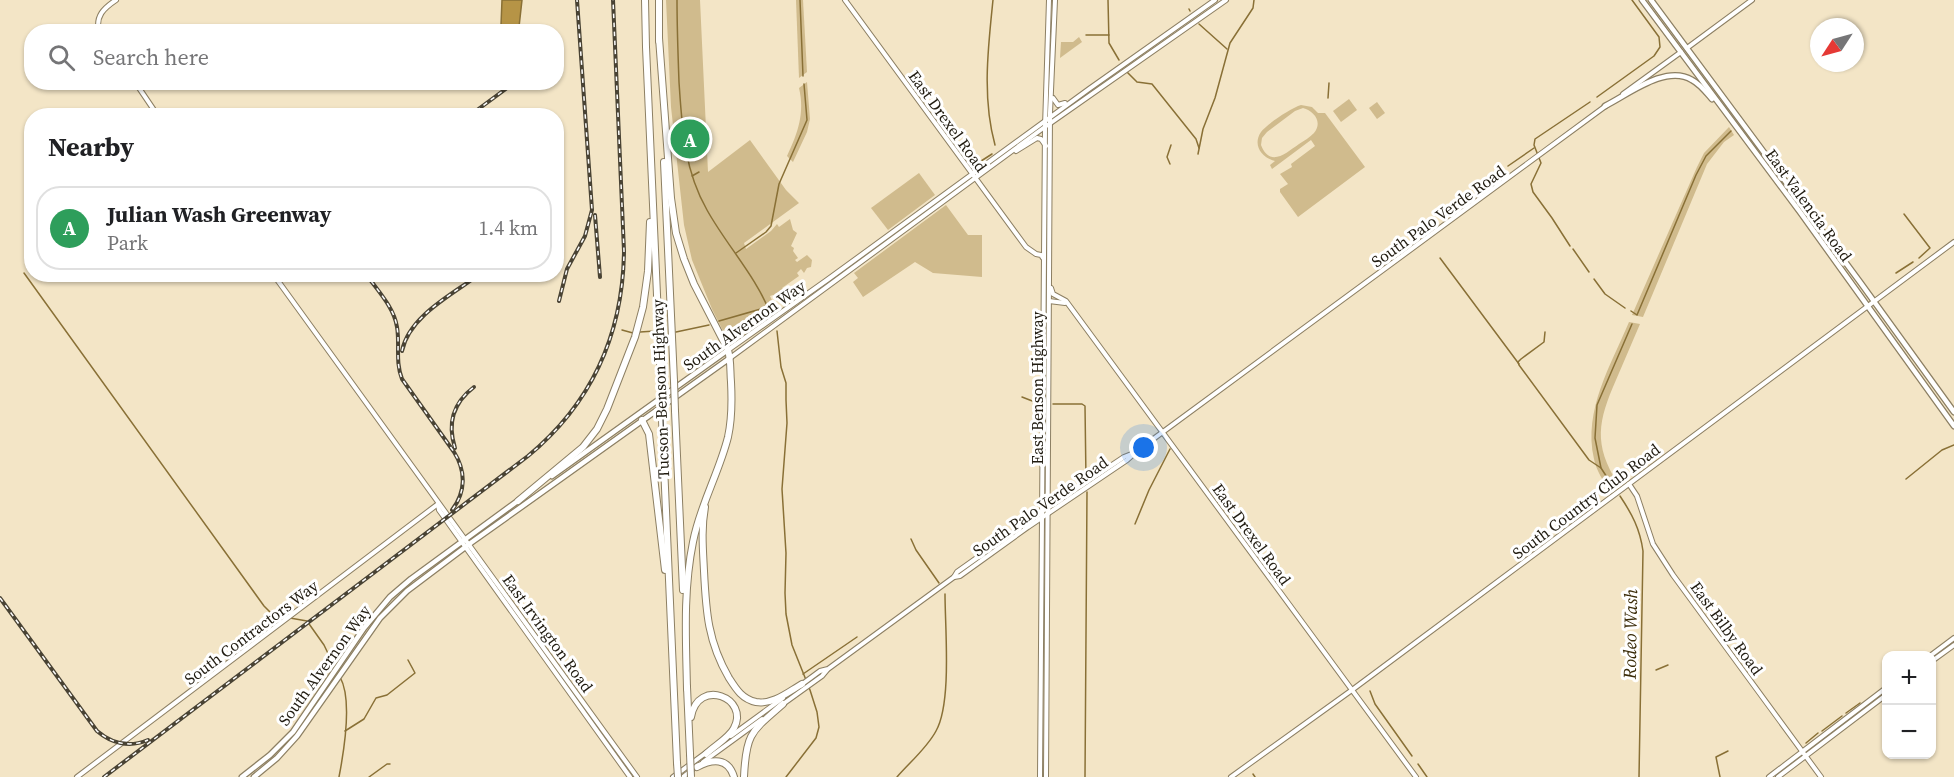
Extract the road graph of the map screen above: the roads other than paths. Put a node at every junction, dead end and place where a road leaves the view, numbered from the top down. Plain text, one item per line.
1 (116, 0) edge
2 (645, 0) edge
3 (658, 0) edge
4 (845, 0) edge
5 (1049, 0) edge
6 (1055, 0) edge
7 (1215, 0) edge
8 (1226, 0) edge
9 (1642, 0) edge
10 (1651, 0) edge
11 (1752, 0) edge
12 (99, 24) edge
13 (659, 38) junction
14 (1687, 48) junction
15 (1681, 52) junction
16 (1091, 87) junction
17 (140, 90) edge
18 (1051, 95) junction
19 (1605, 106) junction
20 (153, 108) edge
21 (1051, 117) junction
22 (1729, 117) junction
23 (1045, 121) junction
24 (1051, 123) junction
25 (1045, 127) junction
26 (1046, 146) junction
27 (997, 162) junction
28 (651, 173) junction
29 (1781, 175) junction
30 (973, 176) junction
31 (1776, 180) junction
32 (1045, 196) junction
33 (1050, 198) junction
34 (1954, 242) edge
35 (1045, 248) junction
36 (1034, 253) junction
37 (1045, 262) junction
38 (279, 282) edge
39 (1050, 285) junction
40 (1047, 300) junction
41 (1874, 302) junction
42 (1068, 305) junction
43 (1868, 306) junction
44 (728, 350) junction
45 (730, 358) junction
46 (1921, 367) junction
47 (1915, 372) junction
48 (1954, 412) edge
49 (642, 420) junction
50 (1954, 426) edge
51 (1163, 433) junction
52 (1137, 451) junction
53 (1049, 482) junction
54 (711, 484) junction
55 (1629, 484) junction
56 (1064, 496) junction
57 (518, 501) junction
58 (438, 504) junction
59 (1049, 507) junction
60 (1043, 511) junction
61 (426, 513) junction
62 (442, 514) junction
63 (1049, 514) junction
64 (1043, 517) junction
65 (1025, 530) junction
66 (1043, 538) junction
67 (465, 543) junction
68 (954, 577) junction
69 (670, 602) junction
70 (1045, 614) junction
71 (1954, 638) edge
72 (1954, 645) edge
73 (1936, 652) edge
74 (1936, 658) edge
75 (803, 686) junction
76 (687, 689) junction
77 (1352, 690) junction
78 (1882, 692) edge
79 (1882, 699) edge
80 (783, 704) junction
81 (690, 745) junction
82 (705, 753) junction
83 (1804, 754) junction
84 (697, 767) junction
85 (77, 777) edge
86 (242, 777) edge
87 (255, 777) edge
88 (630, 777) edge
89 (637, 777) edge
90 (673, 777) edge
91 (678, 777) edge
92 (683, 777) edge
93 (692, 777) edge
94 (734, 777) edge
95 (744, 777) edge
96 (1040, 777) edge
97 (1046, 777) edge
98 (1232, 777) edge
99 (1416, 777) edge
100 (1769, 777) edge
101 (1778, 777) edge
102 (1821, 777) edge

1 - 12 main road
2 - 28 highway, Tucson–Benson Highway
3 - 13 highway, Tucson–Benson Highway
4 - 30 main road, East Drexel Road
5 - 23 main road, East Benson Highway
6 - 18 main road, East Benson Highway
7 - 16 main road, South Alvernon Way
8 - 24 main road, South Alvernon Way
9 - 15 main road, East Valencia Road
10 - 14 main road, East Valencia Road
11 - 14 main road, South Palo Verde Road
13 - 44 highway
13 - 76 highway, Tucson–Benson Highway, bridge
14 - 15 main road, South Palo Verde Road
14 - 29 main road, East Valencia Road
15 - 19 main road, South Palo Verde Road
15 - 22 main road, East Valencia Road
16 - 18 main road
16 - 21 main road, South Alvernon Way
17 - 20 main road
18 - 21 main road, East Benson Highway
19 - 22 main road
19 - 51 main road, South Palo Verde Road
21 - 23 main road, South Alvernon Way
21 - 24 main road, East Benson Highway
22 - 31 main road, East Valencia Road
23 - 25 main road, East Benson Highway
23 - 30 main road, South Alvernon Way
24 - 25 main road, South Alvernon Way
24 - 33 main road, East Benson Highway
25 - 26 main road, East Benson Highway
25 - 27 main road, South Alvernon Way
26 - 27 main road
26 - 32 main road, East Benson Highway
27 - 30 main road, South Alvernon Way
28 - 57 highway
28 - 69 highway, Tucson–Benson Highway, bridge
29 - 31 main road
29 - 41 main road, East Valencia Road
30 - 36 main road, East Drexel Road
30 - 44 main road, South Alvernon Way
30 - 45 main road, South Alvernon Way
31 - 43 main road, East Valencia Road
32 - 33 main road
32 - 35 main road, East Benson Highway
33 - 39 main road, East Benson Highway
34 - 41 main road, South Country Club Road
35 - 36 main road
35 - 37 main road, East Benson Highway
36 - 37 main road, East Drexel Road
37 - 40 main road, East Benson Highway
38 - 58 main road, East Irvington Road
39 - 40 main road, East Benson Highway
39 - 42 main road, East Drexel Road
40 - 42 main road
40 - 53 main road, East Benson Highway
40 - 60 main road, East Benson Highway
41 - 43 main road, South Country Club Road
41 - 46 main road, East Valencia Road
42 - 51 main road, East Drexel Road
43 - 47 main road, East Valencia Road
43 - 55 main road, South Country Club Road
44 - 45 highway
44 - 57 main road, South Alvernon Way
45 - 49 main road, South Alvernon Way
45 - 54 highway
46 - 47 main road
46 - 48 main road, East Valencia Road
47 - 50 main road, East Valencia Road
49 - 67 main road, South Alvernon Way
49 - 69 highway
51 - 52 main road, South Palo Verde Road
51 - 77 main road, East Drexel Road
52 - 56 main road, South Palo Verde Road
52 - 63 main road, South Palo Verde Road
53 - 56 main road
53 - 59 main road, East Benson Highway
54 - 75 highway
54 - 76 highway
55 - 77 main road, South Country Club Road
55 - 83 main road, East Bilby Road
56 - 59 main road, South Palo Verde Road
57 - 67 main road, South Alvernon Way
58 - 61 main road, South Contractors Way
58 - 62 main road, East Irvington Road
58 - 67 main road, East Irvington Road
59 - 60 main road, South Palo Verde Road
59 - 63 main road, East Benson Highway
60 - 64 main road, East Benson Highway
60 - 68 main road, South Palo Verde Road
61 - 62 main road
61 - 85 main road, South Contractors Way
62 - 67 main road, East Irvington Road
63 - 64 main road, South Palo Verde Road
63 - 70 main road, East Benson Highway
64 - 65 main road, South Palo Verde Road
64 - 66 main road, East Benson Highway
65 - 66 main road
65 - 68 main road, South Palo Verde Road
66 - 70 main road, East Benson Highway
67 - 86 main road, South Alvernon Way
67 - 87 main road, South Alvernon Way
67 - 88 main road, East Irvington Road
67 - 89 main road, East Irvington Road
68 - 75 main road, South Palo Verde Road
69 - 91 highway, Tucson–Benson Highway, bridge
70 - 96 main road, East Benson Highway
70 - 97 main road, East Benson Highway
71 - 73 main road
72 - 74 main road
75 - 80 main road, South Palo Verde Road
75 - 82 main road, South Palo Verde Road
76 - 81 highway, Tucson–Benson Highway
77 - 98 main road, South Country Club Road
77 - 99 main road, East Drexel Road
78 - 83 main road
79 - 83 main road
80 - 84 main road, South Palo Verde Road
80 - 95 highway
81 - 82 highway
81 - 93 highway, Tucson–Benson Highway, bridge
82 - 90 main road, South Palo Verde Road
83 - 100 main road
83 - 101 main road
83 - 102 main road, East Bilby Road
84 - 92 main road, South Palo Verde Road
84 - 94 highway

